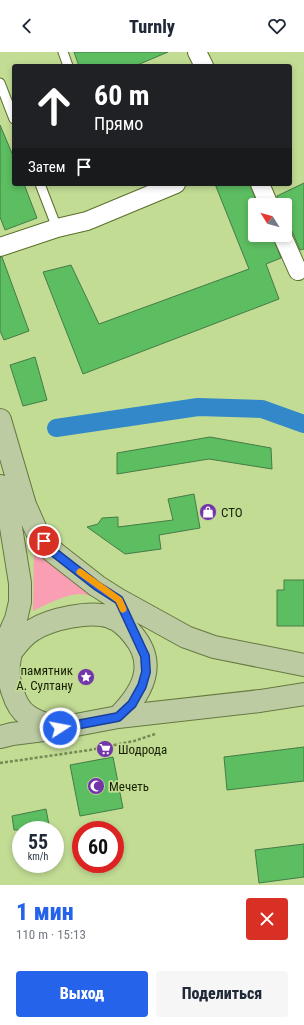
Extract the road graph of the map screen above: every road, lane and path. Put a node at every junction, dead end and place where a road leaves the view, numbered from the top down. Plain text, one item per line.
1 (63, 52) edge
2 (197, 52) edge
3 (67, 64) edge
4 (203, 64) edge
5 (0, 84) edge
6 (12, 114) edge
7 (41, 186) edge
8 (171, 186) edge
9 (261, 186) edge
10 (266, 198) edge
11 (57, 228) junction
12 (285, 242) edge
13 (0, 247) edge
14 (298, 271) dead end
15 (0, 420) edge
16 (0, 486) edge
17 (118, 611) junction
18 (8, 647) edge
19 (304, 665) edge
20 (304, 694) edge
21 (118, 717) junction
22 (60, 728) junction
23 (0, 737) edge

1 - 3 lane
2 - 4 street
5 - 6 lane
7 - 11 lane
8 - 11 street
9 - 10 street
11 - 13 street
12 - 14 street
15 - 17 main road
16 - 18 main road
17 - 18 main road
17 - 19 main road
17 - 21 main road
18 - 22 main road
20 - 21 main road
21 - 22 main road
22 - 23 main road

